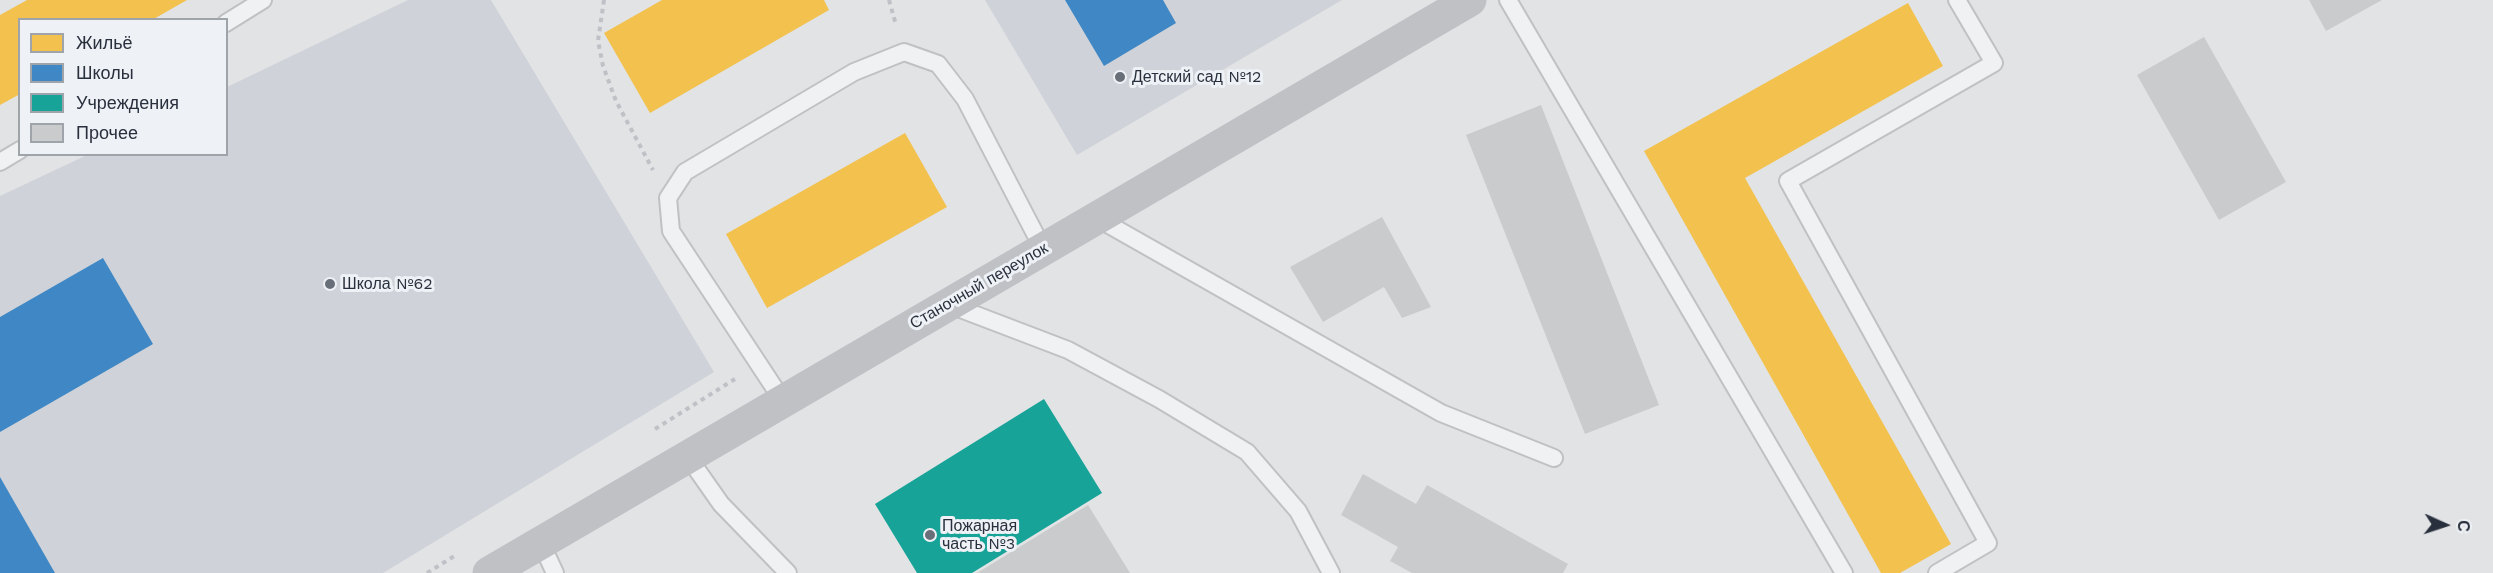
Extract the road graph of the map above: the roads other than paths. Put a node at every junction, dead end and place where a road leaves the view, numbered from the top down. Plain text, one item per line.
1 (263, 0) edge
2 (1470, 0) edge
3 (1508, 0) edge
4 (1957, 0) edge
5 (228, 21) edge
6 (18, 151) edge
7 (0, 162) edge
8 (1097, 218) junction
9 (1044, 249) junction
10 (949, 304) junction
11 (783, 401) junction
12 (688, 457) junction
13 (1554, 458) dead end
14 (541, 543) junction
15 (489, 573) edge
16 (555, 573) edge
17 (788, 573) edge
18 (1330, 573) edge
19 (1844, 573) edge
20 (1937, 573) edge

1 - 5 lane
2 - 8 main road, Станочный переулок
3 - 19 lane
4 - 20 lane
6 - 7 lane
8 - 9 main road, Станочный переулок
8 - 13 lane
9 - 10 main road, Станочный переулок
9 - 11 lane
10 - 11 main road, Станочный переулок
10 - 18 lane
11 - 12 main road, Станочный переулок
12 - 14 main road, Станочный переулок
12 - 17 lane
14 - 15 main road, Станочный переулок
14 - 16 lane

